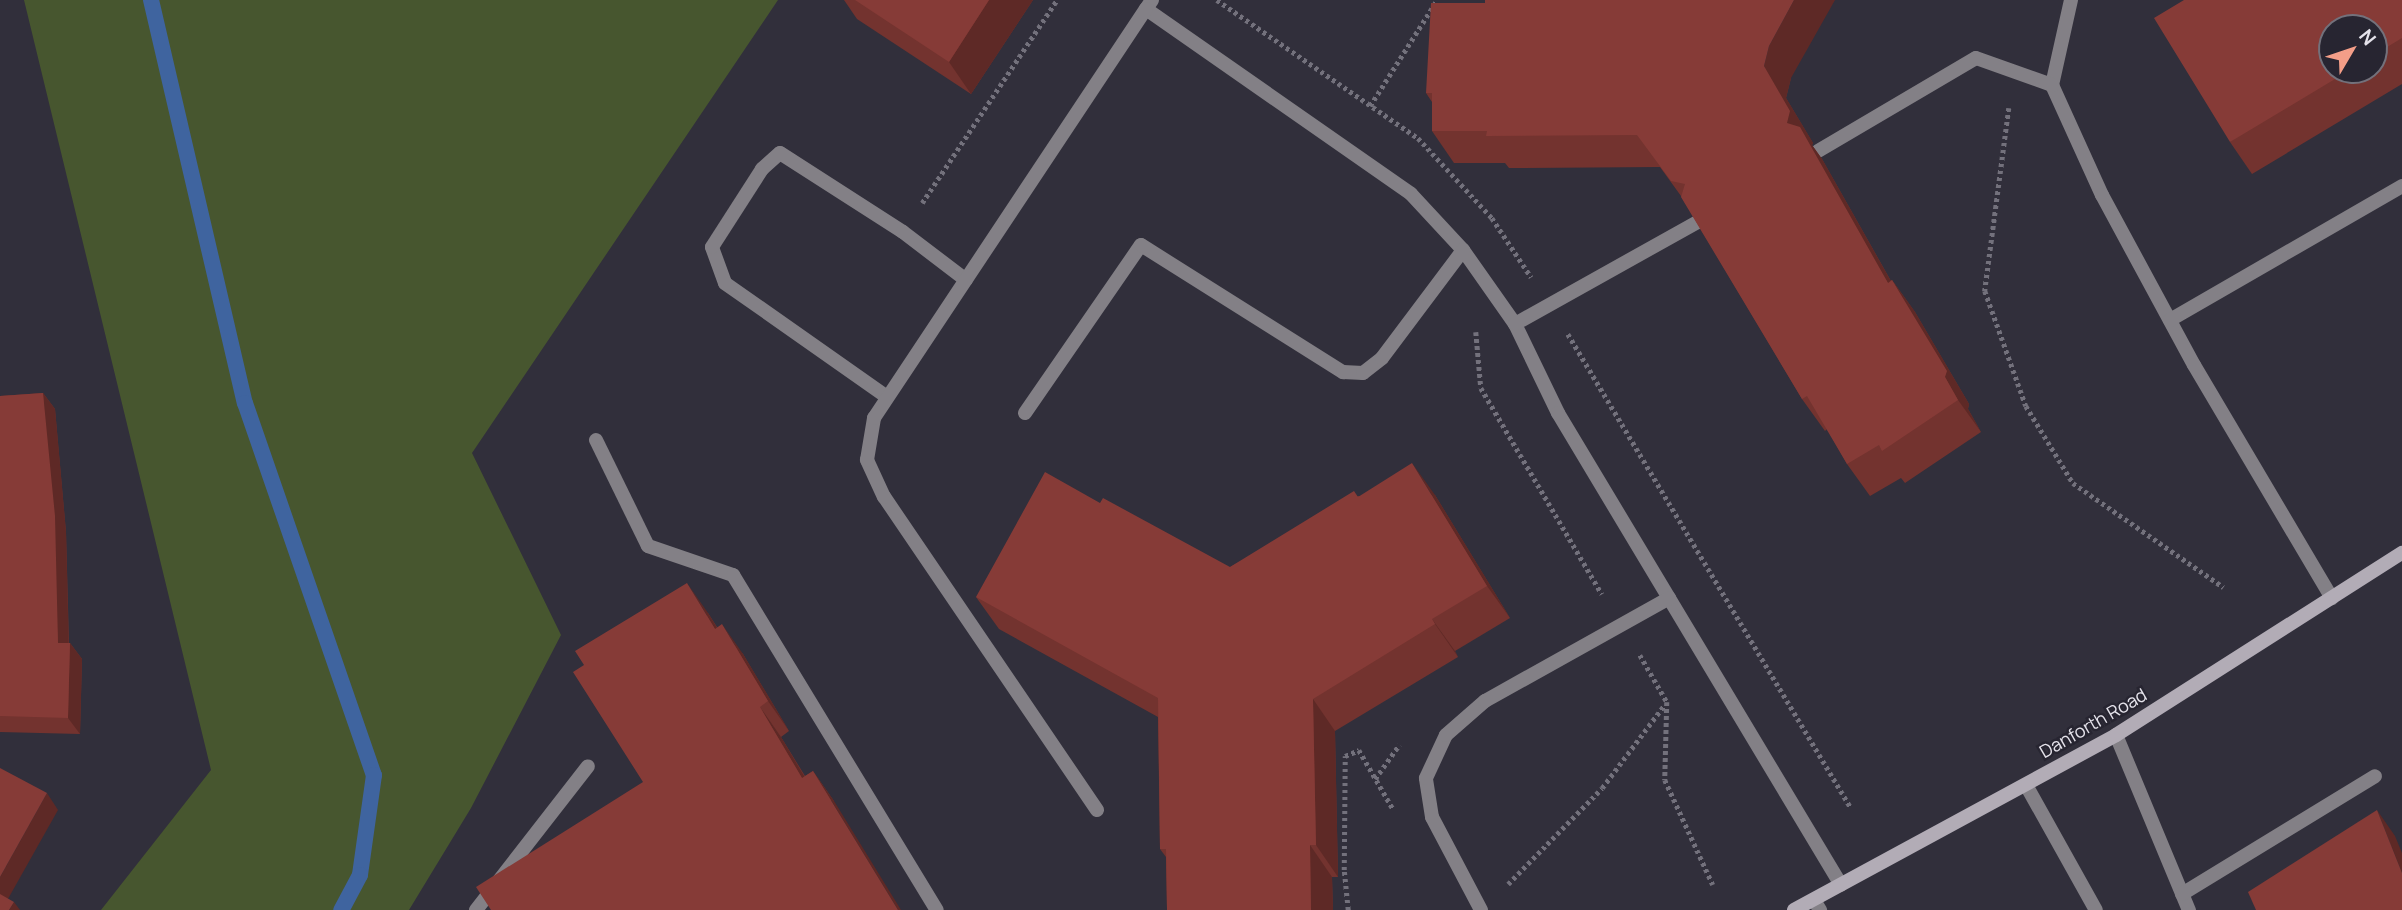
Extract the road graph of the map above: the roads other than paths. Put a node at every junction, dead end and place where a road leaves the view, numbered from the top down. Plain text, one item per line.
1 (2071, 0) edge
2 (1149, 4) edge
3 (2052, 85) junction
4 (1818, 151) dead end
5 (2402, 186) edge
6 (1699, 221) edge
7 (1463, 250) junction
8 (966, 280) junction
9 (2170, 320) junction
10 (1515, 324) junction
11 (887, 397) junction
12 (1025, 413) dead end
13 (596, 440) dead end
14 (2402, 553) edge
15 (1669, 598) junction
16 (2332, 598) junction
17 (2116, 734) junction
18 (588, 766) dead end
19 (2375, 776) dead end
20 (2026, 785) junction
21 (1097, 810) dead end
22 (1841, 885) junction
23 (2182, 894) junction
24 (1817, 905) edge
25 (1480, 908) edge
26 (476, 910) edge
27 (937, 910) edge
28 (1794, 910) edge
29 (2096, 910) edge
30 (2189, 910) edge

1 - 3 lane
2 - 7 lane
2 - 8 lane
3 - 4 lane
3 - 9 lane
5 - 9 lane
6 - 10 lane
7 - 10 lane
7 - 12 lane
8 - 11 lane
8 - 11 lane
9 - 16 lane
10 - 15 lane
11 - 21 lane
13 - 27 lane
14 - 16 main road, Danforth Road
15 - 22 lane
15 - 25 lane
16 - 17 main road, Danforth Road
17 - 20 main road, Danforth Road
17 - 23 lane
18 - 26 lane
19 - 23 lane
20 - 22 main road, Danforth Road
20 - 29 lane
22 - 24 main road, Danforth Road
23 - 30 lane
24 - 28 main road, Danforth Road

